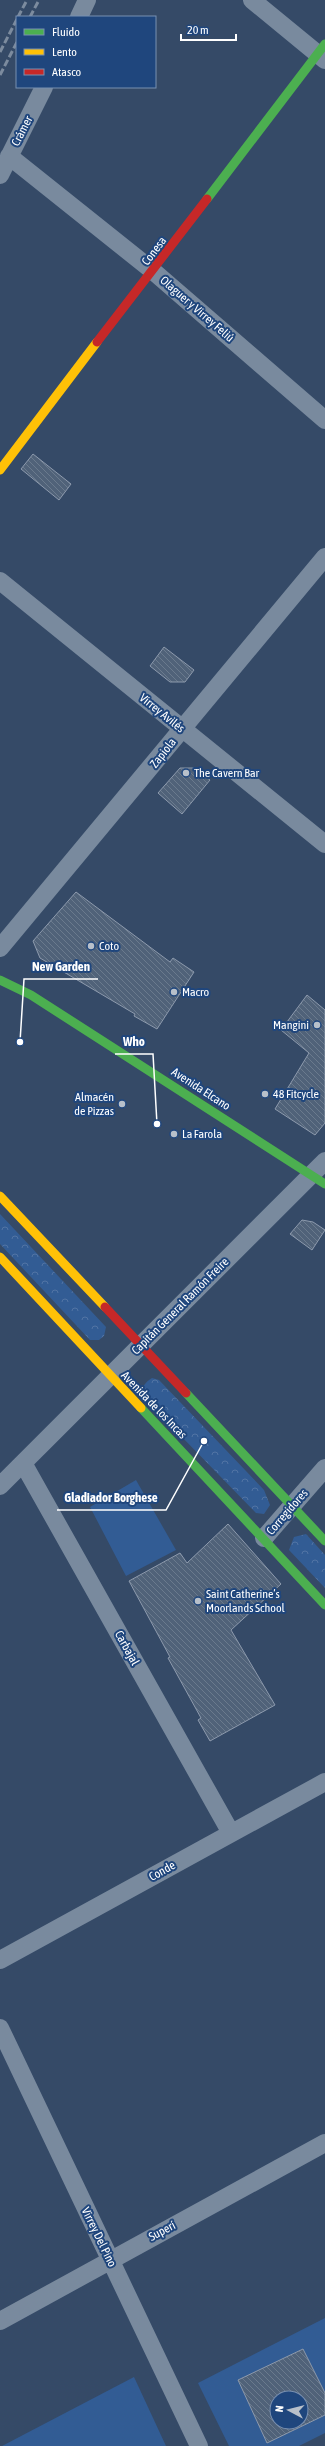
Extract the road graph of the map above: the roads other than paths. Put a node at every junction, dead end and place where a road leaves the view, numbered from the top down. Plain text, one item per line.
1 (87, 0) edge
2 (252, 0) edge
3 (79, 16) edge
4 (323, 52) edge
5 (43, 88) edge
6 (9, 156) junction
7 (0, 175) edge
8 (153, 272) junction
9 (325, 420) edge
10 (0, 470) edge
11 (325, 557) edge
12 (0, 581) edge
13 (182, 728) junction
14 (325, 844) edge
15 (0, 948) edge
16 (0, 980) edge
17 (325, 1161) edge
18 (318, 1180) edge
19 (0, 1196) edge
20 (0, 1256) edge
21 (141, 1346) junction
22 (109, 1375) junction
23 (23, 1463) junction
24 (325, 1468) edge
25 (0, 1486) edge
26 (293, 1507) junction
27 (264, 1538) junction
28 (325, 1541) edge
29 (325, 1604) edge
30 (325, 1782) edge
31 (231, 1833) junction
32 (0, 1960) edge
33 (0, 2028) edge
34 (325, 2143) edge
35 (110, 2260) junction
36 (0, 2321) edge
37 (199, 2446) edge

1 - 3 street
2 - 4 street
4 - 8 main road, Conesa
5 - 6 street, Crámer
6 - 7 street, Crámer
6 - 8 street, Olaguer y Virrey Feliú
8 - 9 street, Olaguer y Virrey Feliú
8 - 10 main road, Conesa
11 - 13 street, Zapiola
12 - 13 street, Virrey Avilés
13 - 14 street, Virrey Avilés
13 - 15 street, Zapiola
16 - 18 main road, Avenida Elcano
17 - 18 street, Capitán General Ramón Freire
18 - 21 street, Capitán General Ramón Freire
19 - 21 main road
20 - 22 main road, Avenida de los Incas
21 - 22 street, Capitán General Ramón Freire
21 - 26 main road
22 - 23 street, Capitán General Ramón Freire
22 - 27 main road, Avenida de los Incas
23 - 25 street, Capitán General Ramón Freire
23 - 31 street, Carbajal
24 - 26 street, Corregidores
26 - 27 street, Corregidores
26 - 28 main road
27 - 29 main road, Avenida de los Incas
30 - 31 street, Conde
31 - 32 street, Conde
33 - 35 street, Virrey Del Pino
34 - 35 street, Superí
35 - 36 street, Superí
35 - 37 street, Virrey Del Pino

